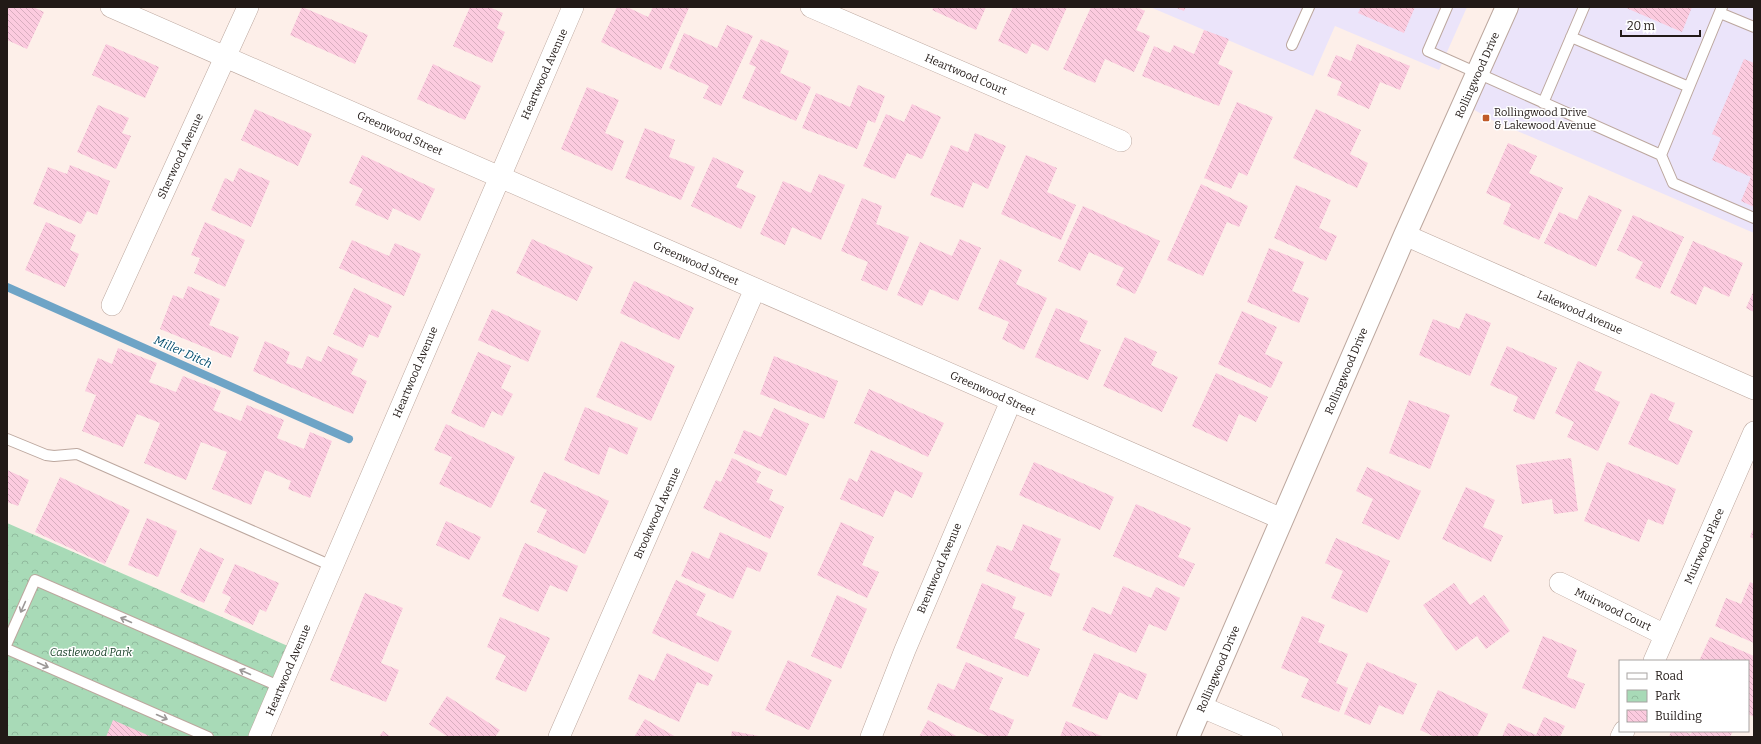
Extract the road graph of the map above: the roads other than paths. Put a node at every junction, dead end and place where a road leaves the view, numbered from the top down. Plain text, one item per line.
1 (111, 7) edge
2 (248, 7) edge
3 (573, 7) edge
4 (811, 7) edge
5 (1309, 7) edge
6 (1447, 7) edge
7 (1507, 7) edge
8 (1584, 7) edge
9 (1721, 10) edge
10 (1754, 27) edge
11 (1571, 37) junction
12 (1292, 45) dead end
13 (226, 57) junction
14 (1477, 73) junction
15 (1689, 87) junction
16 (1543, 103) junction
17 (1121, 141) dead end
18 (1661, 155) junction
19 (499, 177) junction
20 (1754, 218) edge
21 (1405, 235) junction
22 (755, 289) junction
23 (112, 305) dead end
24 (1754, 389) edge
25 (1011, 401) junction
26 (1754, 432) edge
27 (7, 439) edge
28 (1282, 520) junction
29 (332, 566) junction
30 (1560, 584) dead end
31 (1665, 635) junction
32 (7, 643) edge
33 (7, 649) edge
34 (1654, 660) edge
35 (281, 687) junction
36 (1202, 707) junction
37 (208, 737) edge
38 (259, 737) edge
39 (559, 737) edge
40 (871, 737) edge
41 (1188, 737) edge
42 (1272, 737) edge

1 - 13 street, Greenwood Street
2 - 13 street, Sherwood Avenue
3 - 19 street, Heartwood Avenue
4 - 17 street, Heartwood Court
5 - 12 lane
6 - 14 lane
7 - 14 street, Rollingwood Drive
8 - 11 lane
9 - 10 lane
9 - 15 lane
11 - 15 lane
11 - 16 lane
13 - 19 street, Greenwood Street
13 - 23 street, Sherwood Avenue
14 - 16 lane
14 - 21 street, Rollingwood Drive
15 - 18 lane
16 - 18 lane
18 - 20 lane
19 - 22 street, Greenwood Street
19 - 29 street, Heartwood Avenue
21 - 24 street, Lakewood Avenue
21 - 28 street, Rollingwood Drive
22 - 25 street, Greenwood Street
22 - 39 street, Brookwood Avenue
25 - 28 street, Greenwood Street
25 - 40 street, Brentwood Avenue
26 - 31 street, Muirwood Place
27 - 29 lane
28 - 36 street, Rollingwood Drive
29 - 35 street, Heartwood Avenue
30 - 31 street, Muirwood Court
31 - 34 street, Muirwood Place
35 -> 32 lane
33 -> 37 lane
35 - 38 street, Heartwood Avenue
36 - 41 street, Rollingwood Drive
36 - 42 street

